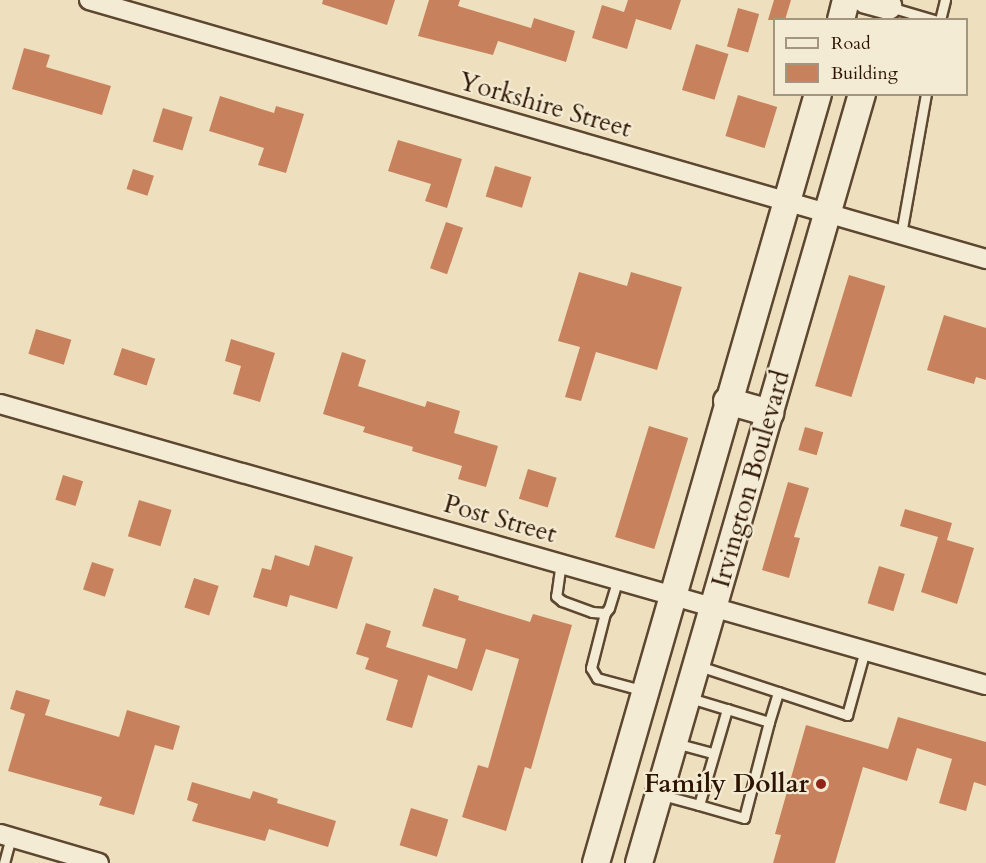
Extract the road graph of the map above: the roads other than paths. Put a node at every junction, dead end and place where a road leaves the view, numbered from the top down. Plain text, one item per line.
1 (89, 0) edge
2 (846, 0) edge
3 (945, 0) edge
4 (882, 6) edge
5 (842, 18) edge
6 (927, 18) edge
7 (940, 18) edge
8 (817, 96) edge
9 (861, 96) edge
10 (926, 96) edge
11 (787, 202) junction
12 (828, 213) junction
13 (902, 234) junction
14 (986, 259) edge
15 (727, 401) junction
16 (0, 404) edge
17 (770, 413) junction
18 (561, 562) junction
19 (618, 578) junction
20 (674, 595) junction
21 (714, 606) junction
22 (605, 613) junction
23 (865, 650) junction
24 (697, 665) junction
25 (986, 686) edge
26 (646, 692) junction
27 (778, 692) junction
28 (687, 698) junction
29 (727, 709) junction
30 (769, 722) junction
31 (674, 742) junction
32 (713, 753) junction
33 (660, 794) junction
34 (699, 805) junction
35 (5, 836) edge
36 (4, 863) edge
37 (99, 863) edge
38 (596, 863) edge
39 (639, 863) edge

1 - 11 street, Yorkshire Street
2 - 5 main road
3 - 7 lane
4 - 6 lane
8 - 11 main road, Irvington Boulevard
9 - 12 main road, Irvington Boulevard
10 - 13 lane
11 - 12 street, Yorkshire Street
11 - 15 main road, Irvington Boulevard
12 - 13 street, Yorkshire Street
12 - 17 main road, Irvington Boulevard
13 - 14 street, Yorkshire Street
15 - 17 main road
15 - 20 main road, Irvington Boulevard
16 - 18 street, Post Street
17 - 21 main road, Irvington Boulevard
18 - 19 street, Post Street
18 - 22 lane
19 - 20 street, Post Street
19 - 22 lane
20 - 21 street, Post Street
20 - 26 main road, Irvington Boulevard
21 - 23 street, Post Street
21 - 24 main road, Irvington Boulevard
22 - 26 lane
23 - 25 street, Post Street
23 - 27 lane
24 - 27 lane
24 - 28 main road, Irvington Boulevard
26 - 38 main road, Irvington Boulevard
27 - 30 lane
28 - 29 lane
28 - 31 main road, Irvington Boulevard
29 - 30 lane
29 - 32 lane
30 - 34 lane
31 - 32 lane
31 - 33 main road, Irvington Boulevard
32 - 34 lane
33 - 34 lane
33 - 39 main road, Irvington Boulevard
35 - 36 lane
35 - 37 street

